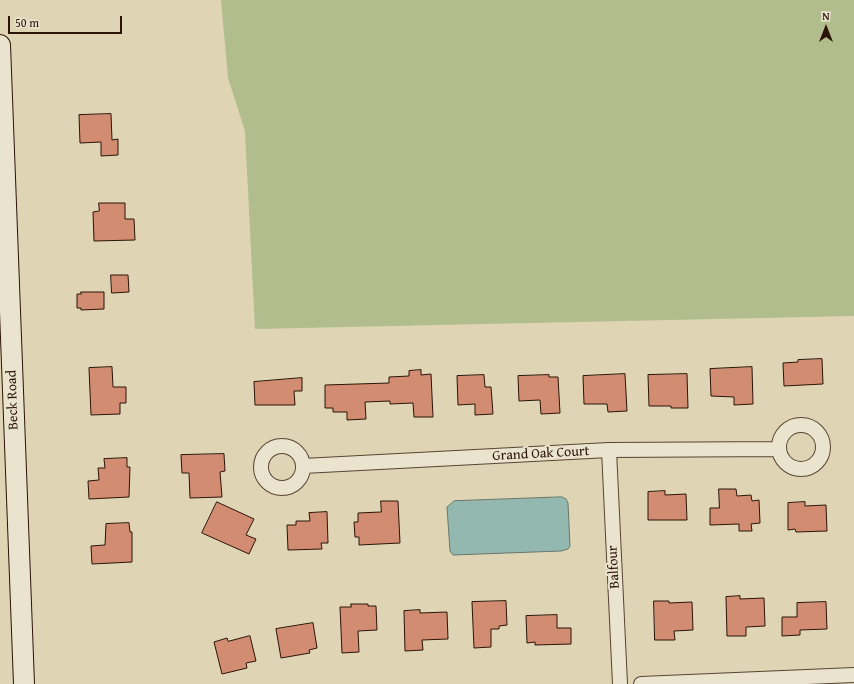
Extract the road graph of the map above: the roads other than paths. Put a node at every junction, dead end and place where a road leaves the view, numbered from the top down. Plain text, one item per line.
1 (0, 45) edge
2 (778, 449) dead end
3 (609, 450) junction
4 (303, 466) dead end
5 (854, 675) edge
6 (24, 684) edge
7 (620, 684) edge
8 (641, 684) edge

1 - 6 main road, Beck Road
2 - 3 street, Grand Oak Court
3 - 4 street, Grand Oak Court
3 - 7 street, Balfour
5 - 8 street

